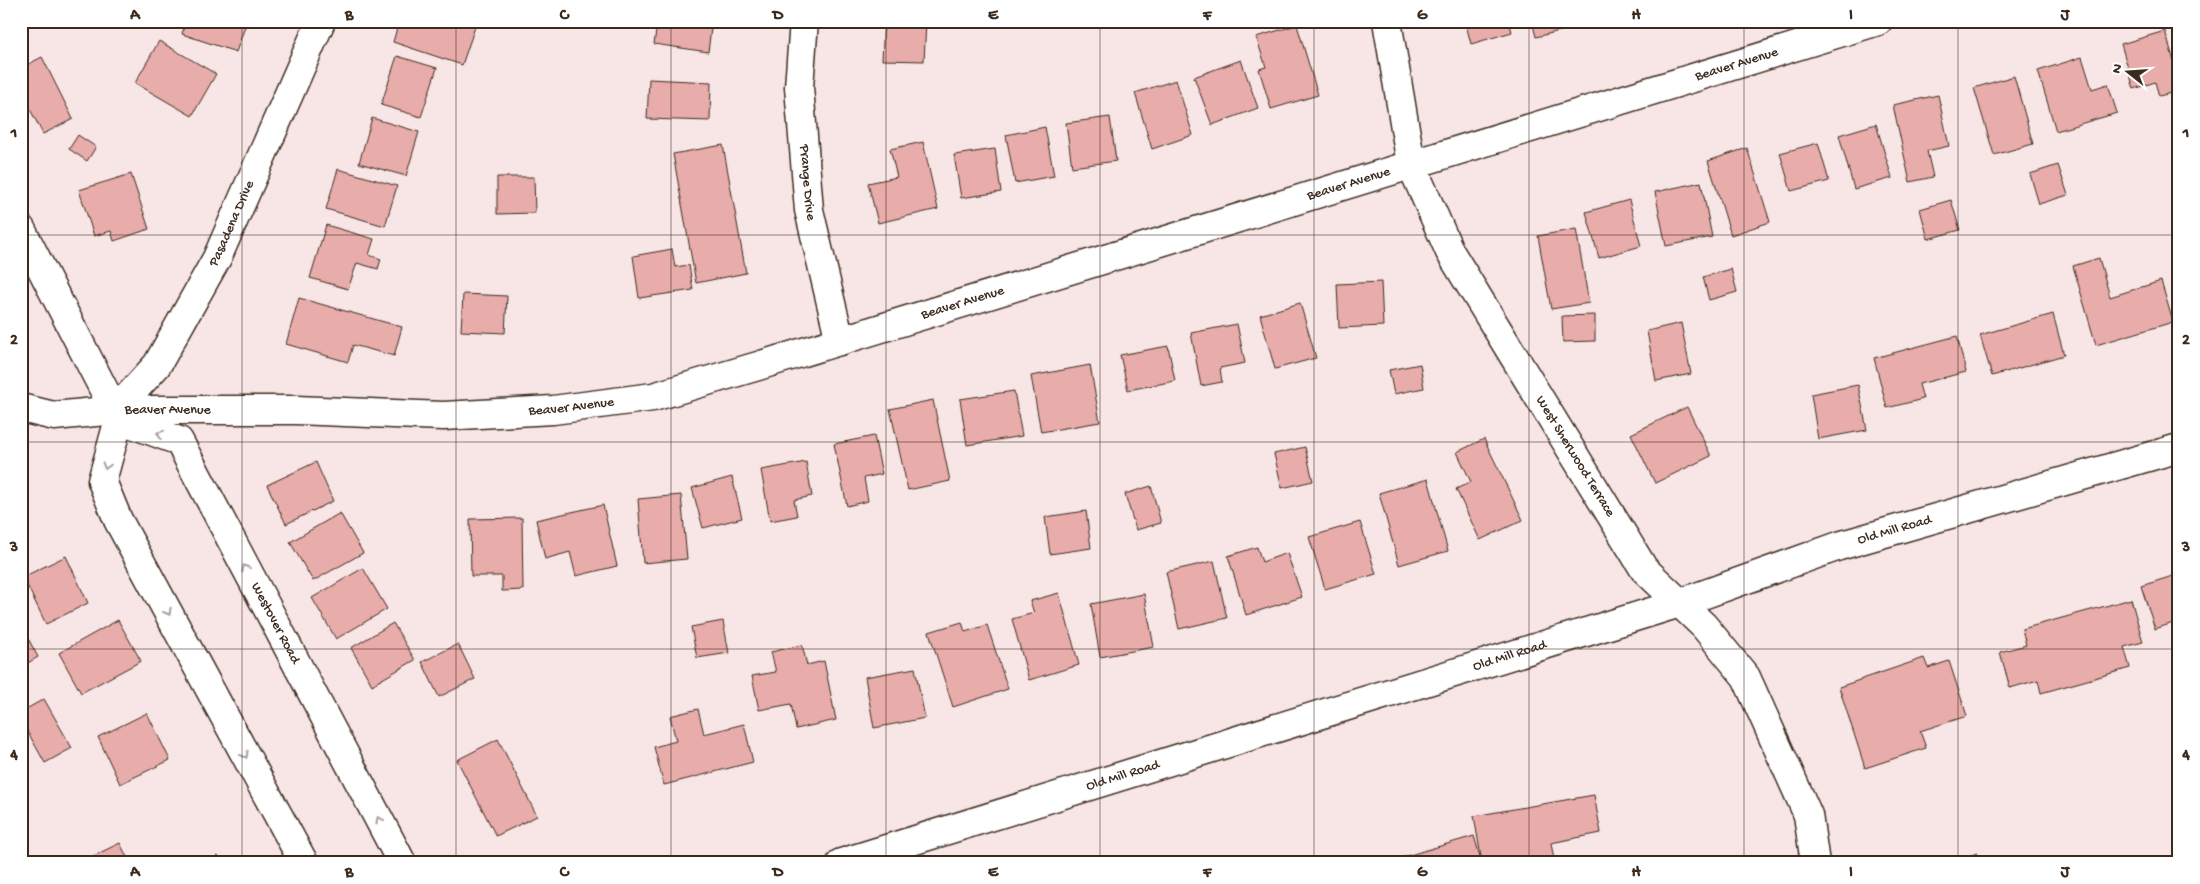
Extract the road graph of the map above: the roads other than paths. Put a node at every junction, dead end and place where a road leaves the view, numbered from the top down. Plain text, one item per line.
1 (321, 21) edge
2 (804, 21) edge
3 (1387, 21) edge
4 (1878, 21) edge
5 (1411, 164) junction
6 (21, 229) edge
7 (840, 341) junction
8 (21, 408) edge
9 (117, 414) junction
10 (2179, 448) edge
11 (1680, 603) junction
12 (304, 863) edge
13 (402, 863) edge
14 (841, 863) edge
15 (1815, 863) edge

1 - 9 street, Pasadena Drive
2 - 7 street, Prange Drive
3 - 5 street, West Sherwood Terrace
4 - 5 street, Beaver Avenue
5 - 7 street, Beaver Avenue
5 - 11 street, West Sherwood Terrace
6 - 9 street
7 - 9 street, Beaver Avenue
8 - 9 street, Beaver Avenue
9 -> 12 street
13 -> 9 street, Westover Road
10 - 11 street, Old Mill Road
11 - 14 street, Old Mill Road
11 - 15 street, West Sherwood Terrace

